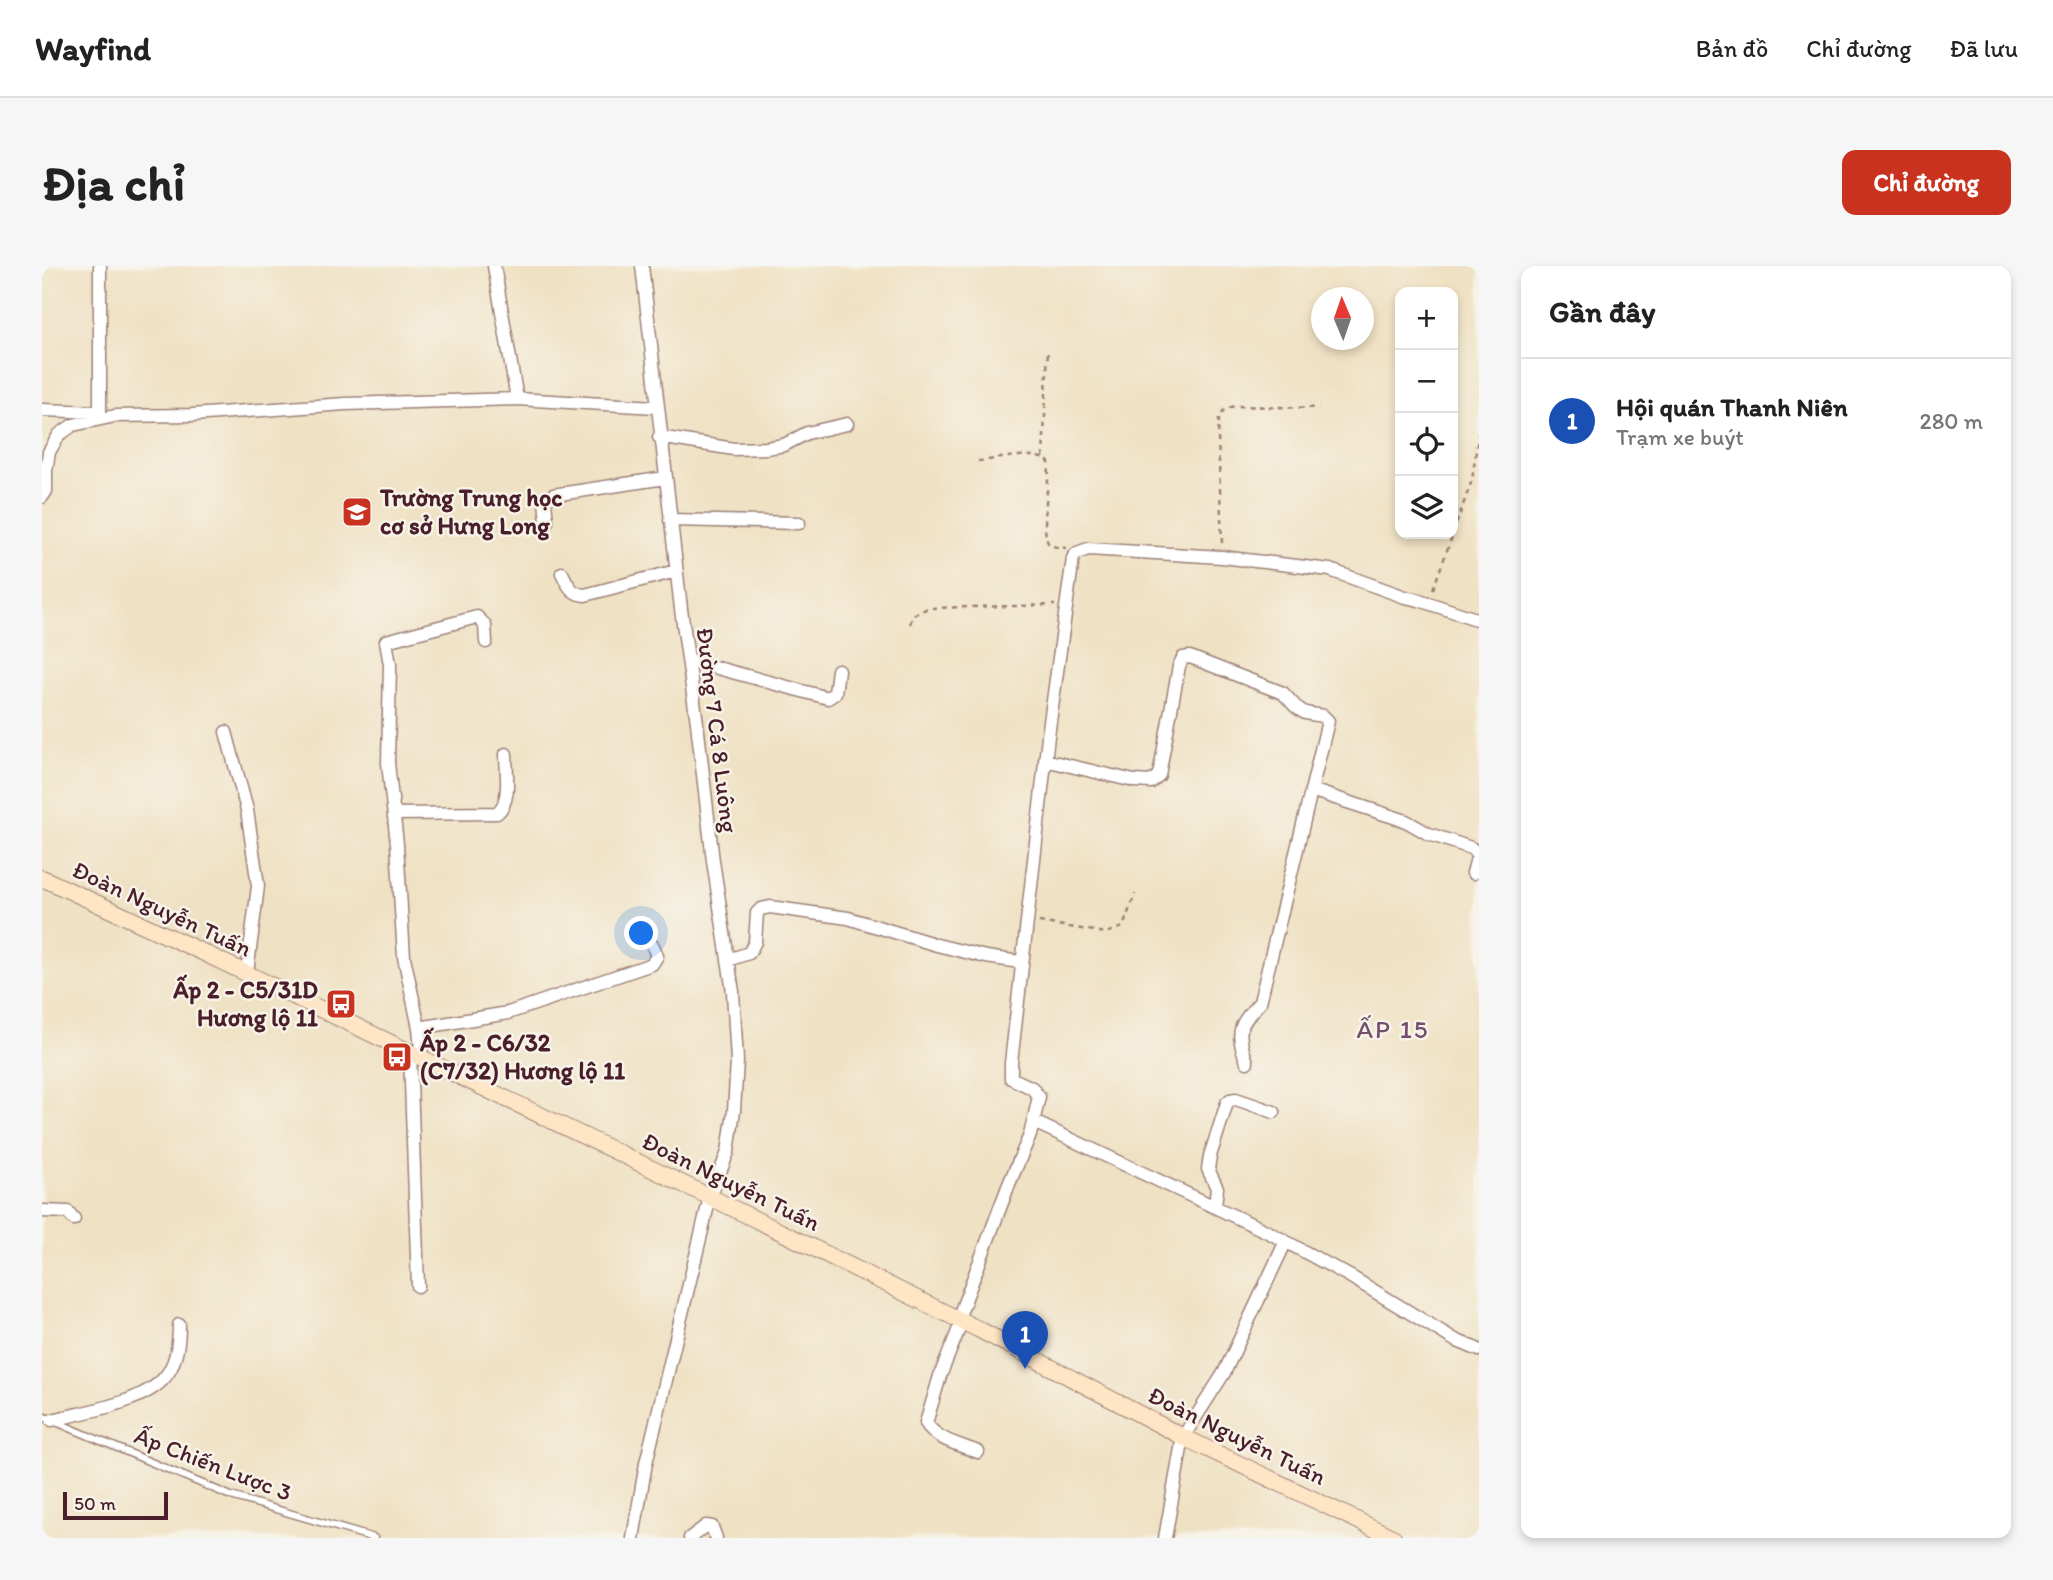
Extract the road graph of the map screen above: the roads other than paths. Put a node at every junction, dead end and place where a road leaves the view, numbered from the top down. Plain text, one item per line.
1 (100, 266) edge
2 (494, 266) edge
3 (642, 266) edge
4 (517, 399) junction
5 (656, 407) junction
6 (42, 410) edge
7 (100, 415) junction
8 (847, 424) dead end
9 (660, 437) junction
10 (665, 478) junction
11 (42, 497) edge
12 (670, 520) junction
13 (547, 523) dead end
14 (799, 523) dead end
15 (676, 571) junction
16 (562, 573) dead end
17 (1479, 620) edge
18 (486, 642) dead end
19 (688, 660) junction
20 (838, 670) dead end
21 (226, 732) dead end
22 (506, 754) dead end
23 (1045, 760) junction
24 (1311, 790) junction
25 (394, 814) junction
26 (1473, 873) dead end
27 (42, 878) edge
28 (653, 946) dead end
29 (728, 960) junction
30 (1020, 962) junction
31 (247, 974) junction
32 (419, 1027) junction
33 (416, 1055) junction
34 (1247, 1062) dead end
35 (1275, 1112) dead end
36 (1034, 1122) junction
37 (710, 1197) junction
38 (1215, 1206) junction
39 (42, 1211) edge
40 (74, 1219) dead end
41 (1285, 1243) junction
42 (418, 1286) dead end
43 (960, 1320) junction
44 (179, 1325) dead end
45 (1479, 1350) edge
46 (47, 1418) edge
47 (1183, 1437) junction
48 (978, 1451) dead end
49 (374, 1538) edge
50 (633, 1538) edge
51 (690, 1538) edge
52 (716, 1538) edge
53 (1165, 1538) edge
54 (1394, 1538) edge

1 - 7 street
2 - 4 street
3 - 5 street, Đường 7 Cá 8 Luông
4 - 5 street
4 - 7 street
5 - 9 street, Đường 7 Cá 8 Luông
6 - 7 street
7 - 11 street
8 - 9 street
9 - 10 street, Đường 7 Cá 8 Luông
10 - 12 street, Đường 7 Cá 8 Luông
10 - 13 street
12 - 14 street
12 - 15 street, Đường 7 Cá 8 Luông
15 - 16 street
15 - 19 street, Đường 7 Cá 8 Luông
17 - 23 street
18 - 25 street
19 - 20 street
19 - 29 street, Đường 7 Cá 8 Luông
21 - 31 street
22 - 25 street
23 - 24 street
23 - 30 street
24 - 26 street
24 - 34 street
25 - 32 street
27 - 31 main road, Đoàn Nguyễn Tuấn
28 - 32 street
29 - 30 street
29 - 37 street, Đường 7 Cá 8 Luông
30 - 36 street
31 - 33 main road, Đoàn Nguyễn Tuấn
32 - 33 street
33 - 37 main road, Đoàn Nguyễn Tuấn
33 - 42 street
35 - 38 street
36 - 38 street
36 - 43 street
37 - 43 main road, Đoàn Nguyễn Tuấn
37 - 50 street, Đường 7 Cá 8 Luông
38 - 41 street
39 - 40 street
41 - 45 street
41 - 47 street
43 - 47 main road, Đoàn Nguyễn Tuấn
43 - 48 street
44 - 46 street
46 - 49 lane, Ấp Chiến Lược 3
47 - 53 street
47 - 54 main road, Đoàn Nguyễn Tuấn
51 - 52 street

